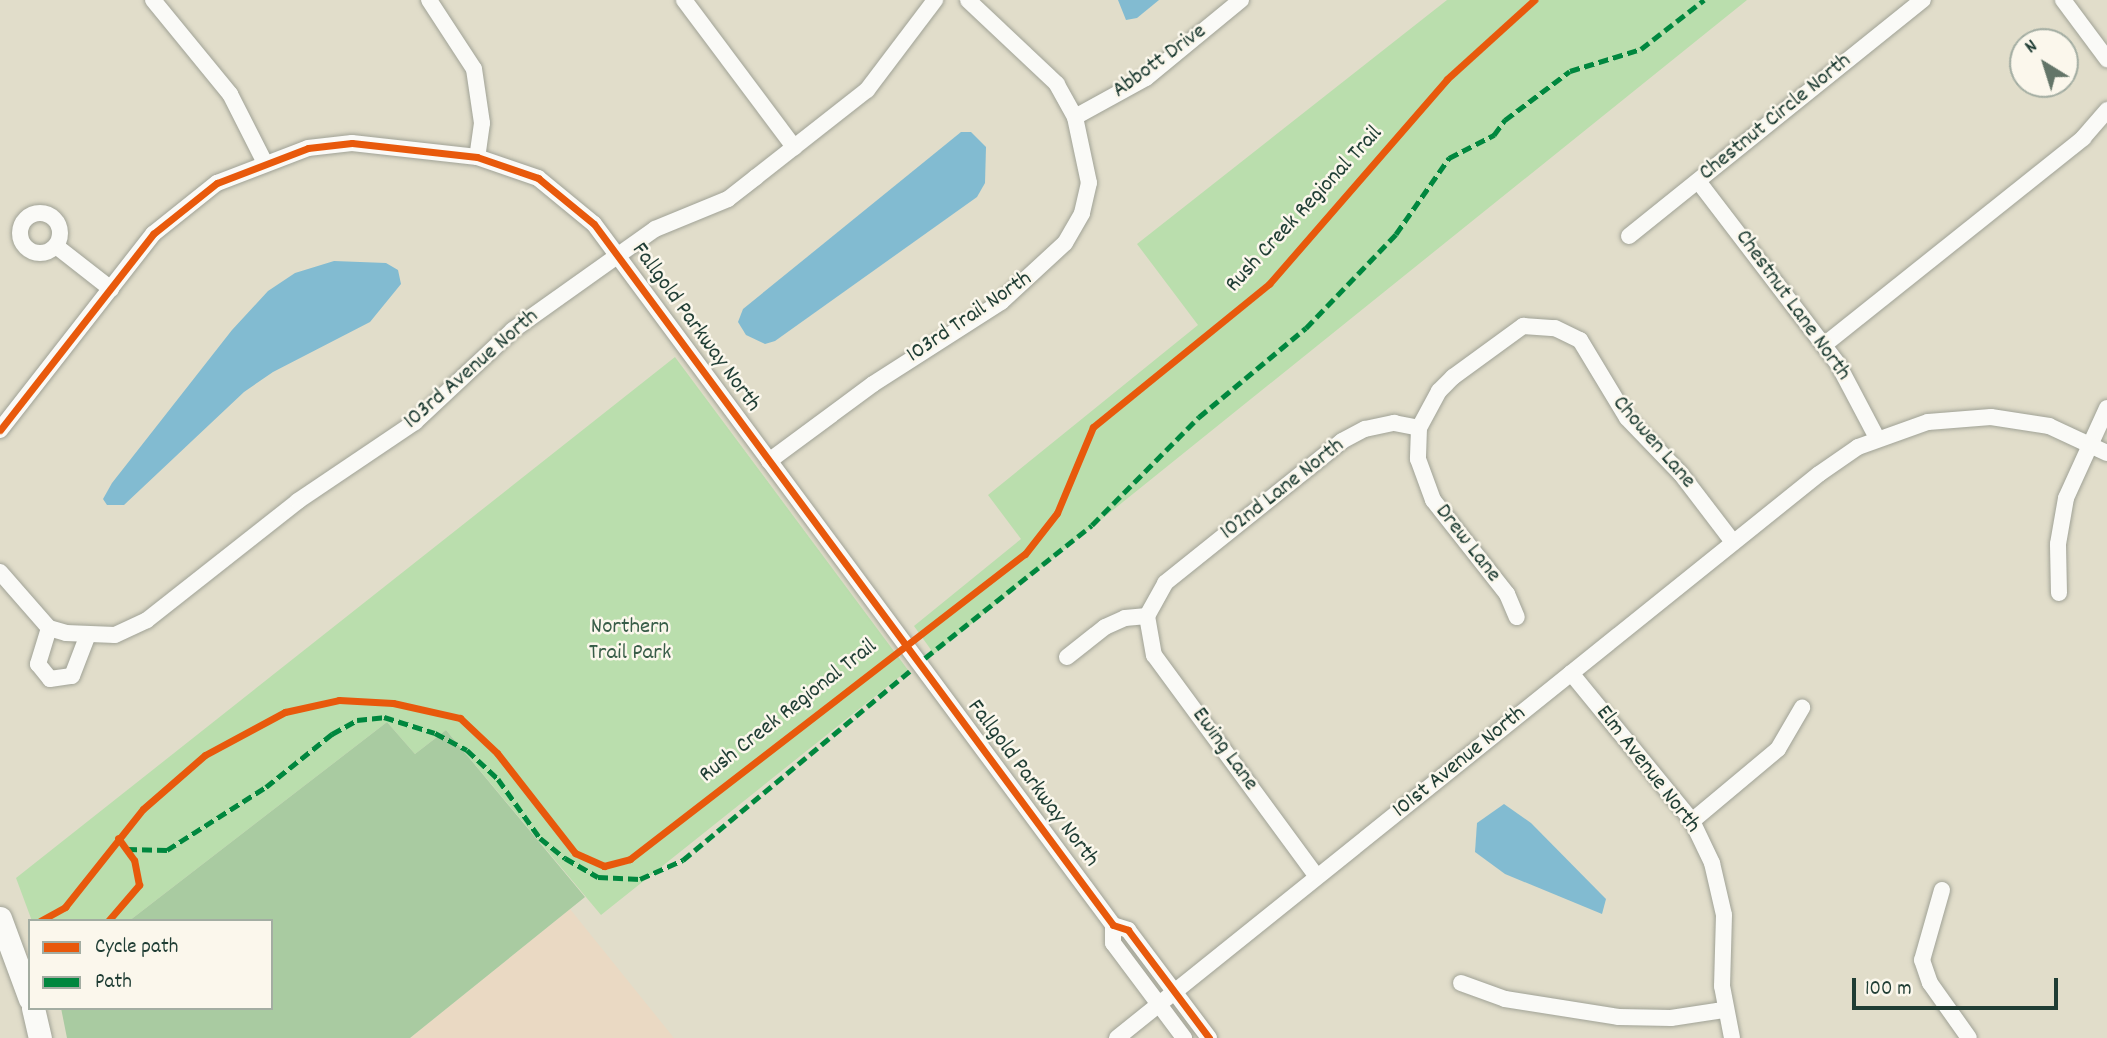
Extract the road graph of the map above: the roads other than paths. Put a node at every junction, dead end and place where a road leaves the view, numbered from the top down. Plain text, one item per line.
1 (153, 0) edge
2 (429, 0) edge
3 (684, 0) edge
4 (935, 0) edge
5 (968, 0) edge
6 (1241, 0) edge
7 (1923, 0) edge
8 (2063, 0) edge
9 (2107, 59) edge
10 (2107, 110) edge
11 (1074, 117) junction
12 (793, 147) junction
13 (477, 157) junction
14 (264, 161) junction
15 (1698, 181) junction
16 (1629, 236) dead end
17 (56, 246) dead end
18 (617, 255) junction
19 (111, 289) junction
20 (1824, 345) junction
21 (2107, 408) edge
22 (1419, 428) junction
23 (0, 430) edge
24 (1877, 438) junction
25 (2090, 444) junction
26 (2107, 453) edge
27 (769, 461) junction
28 (1733, 542) junction
29 (0, 572) edge
30 (2059, 593) dead end
31 (1147, 616) junction
32 (1517, 617) dead end
33 (49, 628) junction
34 (87, 637) junction
35 (1067, 657) dead end
36 (1571, 673) junction
37 (1802, 708) dead end
38 (1692, 821) junction
39 (1317, 877) junction
40 (1941, 891) dead end
41 (0, 918) edge
42 (1113, 925) junction
43 (1461, 982) dead end
44 (1173, 993) junction
45 (28, 994) edge
46 (1158, 1005) junction
47 (33, 1010) edge
48 (1723, 1010) junction
49 (40, 1038) edge
50 (1117, 1038) edge
51 (1184, 1038) edge
52 (1209, 1038) edge
53 (1732, 1038) edge
54 (1969, 1038) edge

1 - 14 street
2 - 13 street
3 - 12 street
4 - 12 street, 103rd Avenue North
5 - 11 street, 103rd Trail North
6 - 11 street, Abbott Drive
7 - 15 street, Chestnut Circle North
8 - 9 street
10 - 20 street
11 - 27 street, 103rd Trail North
12 - 18 street, 103rd Avenue North
13 - 14 street, Fallgold Parkway North
13 - 18 street, Fallgold Parkway North
14 - 19 street, Fallgold Parkway North
15 - 16 street, Chestnut Circle North
15 - 20 street, Chestnut Lane North
17 - 19 street
18 - 27 street, Fallgold Parkway North
18 - 34 street, 103rd Avenue North
19 - 23 street, Fallgold Parkway North
20 - 24 street, Chestnut Lane North
21 - 25 street
22 - 28 street, Chowen Lane
22 - 31 street, 102nd Lane North
22 - 32 street, Drew Lane
24 - 25 street, 101st Avenue North
24 - 28 street, 101st Avenue North
25 - 26 street, 101st Avenue North
25 - 30 street
27 - 42 street, Fallgold Parkway North
28 - 36 street, 101st Avenue North
29 - 33 street
31 - 35 street
31 - 39 street, Ewing Lane
33 - 34 street
33 - 34 street
36 - 38 street, Elm Avenue North
36 - 39 street, 101st Avenue North
37 - 38 street
38 - 48 street, Elm Avenue North
39 - 44 street, 101st Avenue North
40 - 54 street
41 - 45 main road
42 - 44 street, Fallgold Parkway North
42 - 46 street, Fallgold Parkway North
43 - 48 street
44 - 46 street, 101st Avenue North
44 - 52 street, Fallgold Parkway North
46 - 50 street, 101st Avenue North
46 - 51 street, Fallgold Parkway North
47 - 49 main road
48 - 53 street, Elm Avenue North

